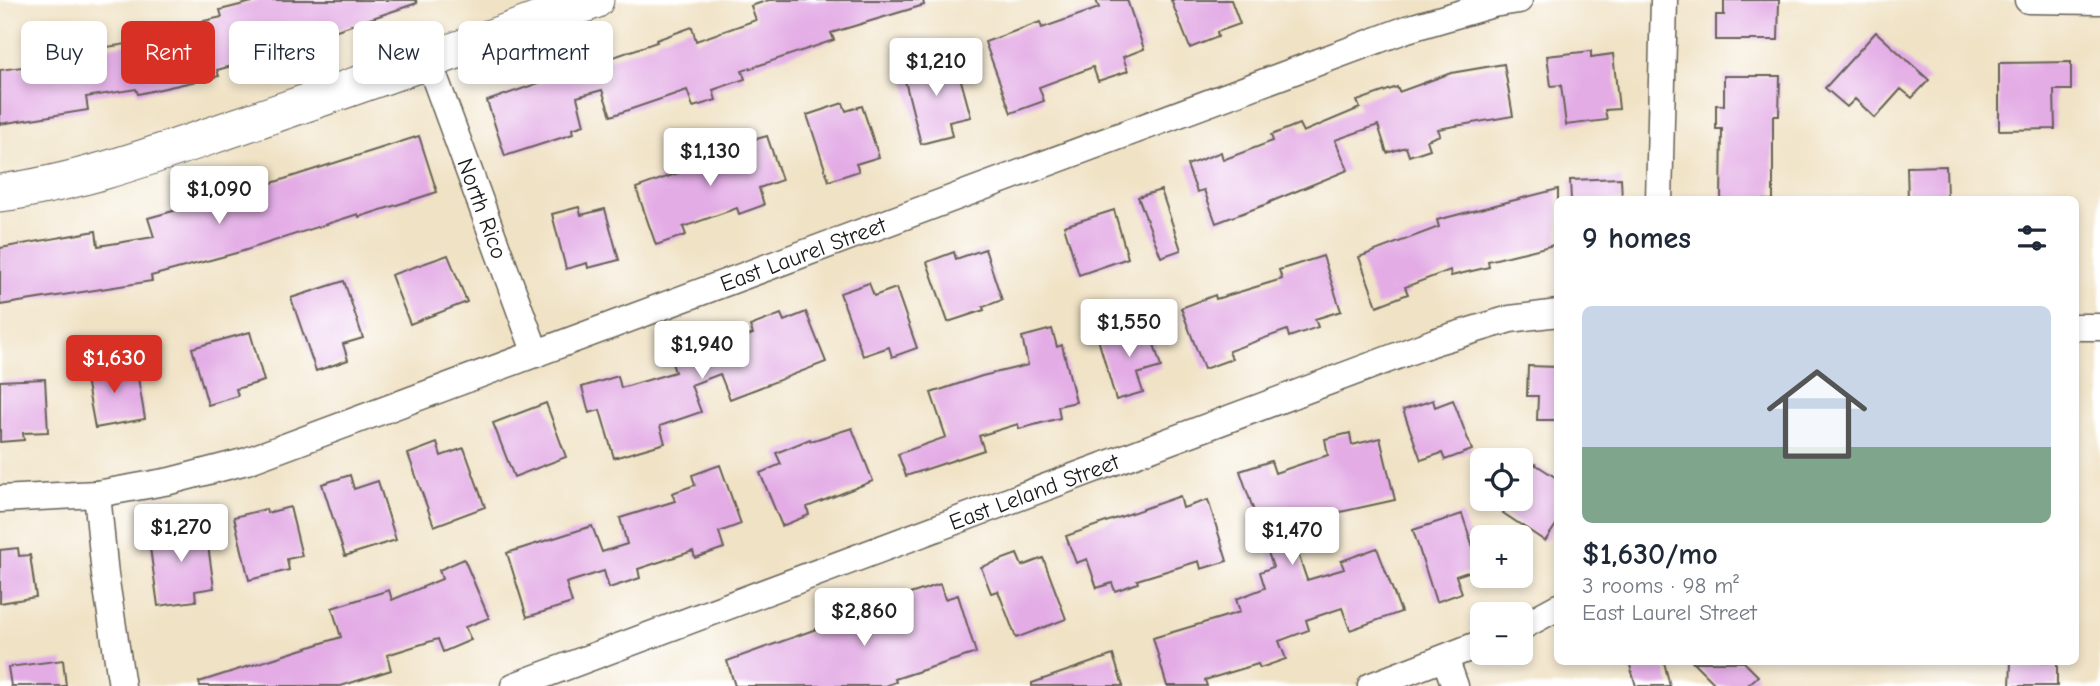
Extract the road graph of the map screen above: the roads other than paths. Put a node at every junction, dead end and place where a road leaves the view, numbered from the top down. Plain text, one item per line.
1 (595, 0) edge
2 (1518, 0) edge
3 (1664, 0) edge
4 (2028, 0) edge
5 (2100, 1) edge
6 (444, 56) edge
7 (363, 84) edge
8 (437, 84) edge
9 (0, 193) edge
10 (1659, 196) edge
11 (1554, 314) edge
12 (2079, 327) edge
13 (2100, 327) edge
14 (536, 354) junction
15 (97, 494) junction
16 (0, 499) edge
17 (1554, 609) edge
18 (1533, 621) edge
19 (1470, 648) edge
20 (1445, 658) junction
21 (122, 686) edge
22 (514, 686) edge
23 (1371, 686) edge
24 (1455, 686) edge

1 - 6 street
2 - 14 street, East Laurel Street
3 - 10 street
4 - 5 street
7 - 9 street
8 - 14 street, North Rico
11 - 22 street, East Leland Street
12 - 13 street
14 - 15 street, East Laurel Street
15 - 16 street, East Laurel Street
15 - 21 street
17 - 18 street
19 - 20 street
20 - 23 street
20 - 24 street

